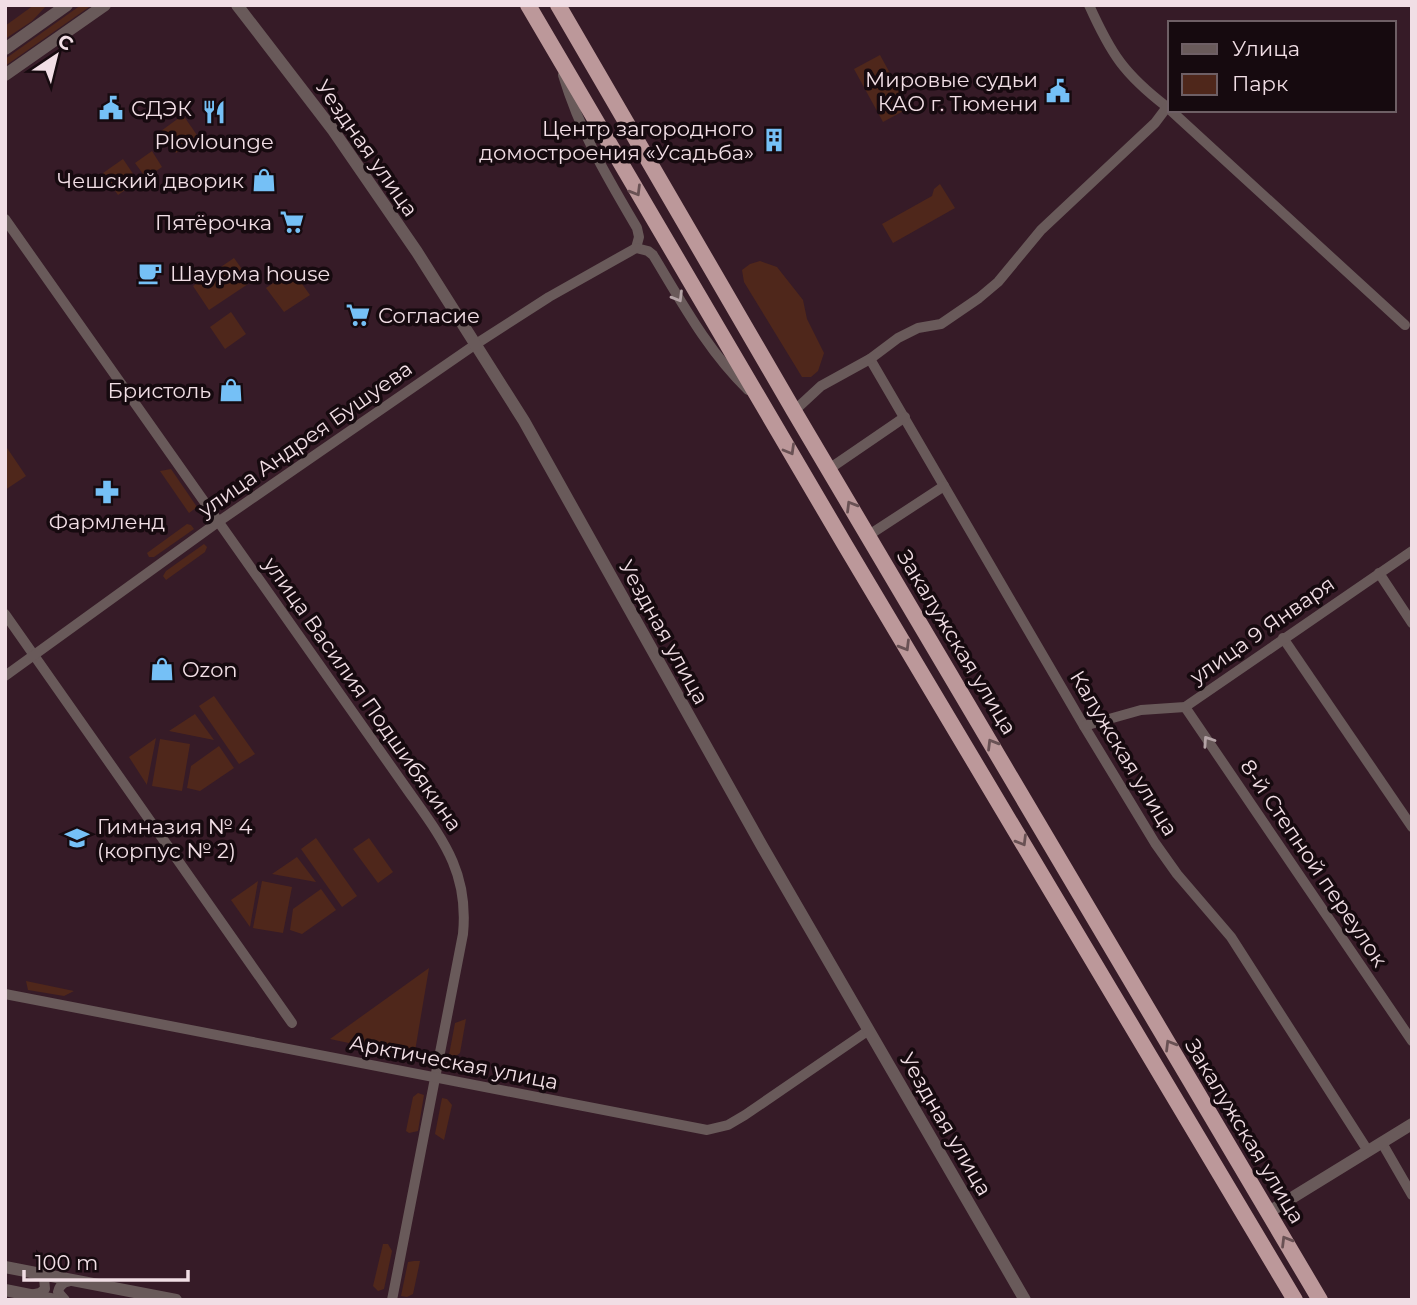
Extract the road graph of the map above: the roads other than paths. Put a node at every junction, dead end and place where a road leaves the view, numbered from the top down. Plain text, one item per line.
1 (67, 5) edge
2 (105, 5) edge
3 (237, 5) edge
4 (528, 5) edge
5 (558, 5) edge
6 (1090, 5) edge
7 (5, 49) edge
8 (560, 64) junction
9 (5, 75) edge
10 (1167, 107) joint
11 (1172, 112) edge
12 (5, 219) edge
13 (636, 248) junction
14 (1405, 325) dead end
15 (476, 344) junction
16 (870, 359) junction
17 (767, 409) junction
18 (794, 411) junction
19 (905, 418) junction
20 (829, 469) junction
21 (944, 486) junction
22 (218, 522) junction
23 (869, 535) junction
24 (1412, 551) edge
25 (1379, 573) junction
26 (5, 614) edge
27 (1412, 623) edge
28 (1283, 638) junction
29 (34, 655) junction
30 (5, 676) edge
31 (1185, 707) junction
32 (1084, 726) junction
33 (1412, 827) edge
34 (5, 993) edge
35 (292, 1023) dead end
36 (869, 1030) junction
37 (1412, 1041) edge
38 (436, 1079) junction
39 (1412, 1124) edge
40 (1382, 1143) junction
41 (1368, 1151) junction
42 (1412, 1195) edge
43 (1269, 1212) junction
44 (5, 1266) edge
45 (36, 1273) junction
46 (74, 1280) junction
47 (5, 1290) edge
48 (30, 1295) junction
49 (55, 1300) edge
50 (65, 1300) edge
51 (176, 1300) edge
52 (392, 1300) edge
53 (1025, 1300) edge
54 (1295, 1300) edge
55 (1320, 1300) edge

1 - 7 street
2 - 9 street
3 - 15 street, Уездная улица
4 - 8 highway
5 - 18 highway, Закалужская улица
6 - 10 street
8 - 13 street
8 -> 17 highway
10 - 16 street
11 - 14 street
12 - 22 street, улица Василия Подшибякина
13 - 15 street, улица Андрея Бушуева
13 -> 17 street
15 - 22 street, улица Андрея Бушуева
15 - 36 street, Уездная улица
16 - 18 street
16 - 19 street, Калужская улица
17 -> 54 highway
18 - 20 highway, Закалужская улица
19 - 20 street
19 - 21 street, Калужская улица
23 -> 20 highway, Закалужская улица
21 - 23 street
21 - 32 street, Калужская улица
22 - 29 street, улица Андрея Бушуева
22 - 38 street, улица Василия Подшибякина
43 -> 23 highway, Закалужская улица
24 - 25 street, улица 9 Января
25 - 27 street
25 - 28 street, улица 9 Января
26 - 29 street
28 - 31 street, улица 9 Января
28 - 33 street
29 - 30 street, улица Андрея Бушуева
29 - 35 street
31 - 32 street, улица 9 Января
37 -> 31 street, 8-й Степной переулок
32 - 41 street, Калужская улица
34 - 38 street, Арктическая улица
36 - 38 street, Арктическая улица
36 - 53 street, Уездная улица
38 - 52 street, улица Василия Подшибякина
39 - 40 street
40 - 41 street
40 - 42 street
41 - 43 street
55 -> 43 highway, Закалужская улица
44 - 45 street
45 - 46 street
45 - 48 street
46 - 50 street
46 - 51 street
47 - 48 street
48 - 49 street

